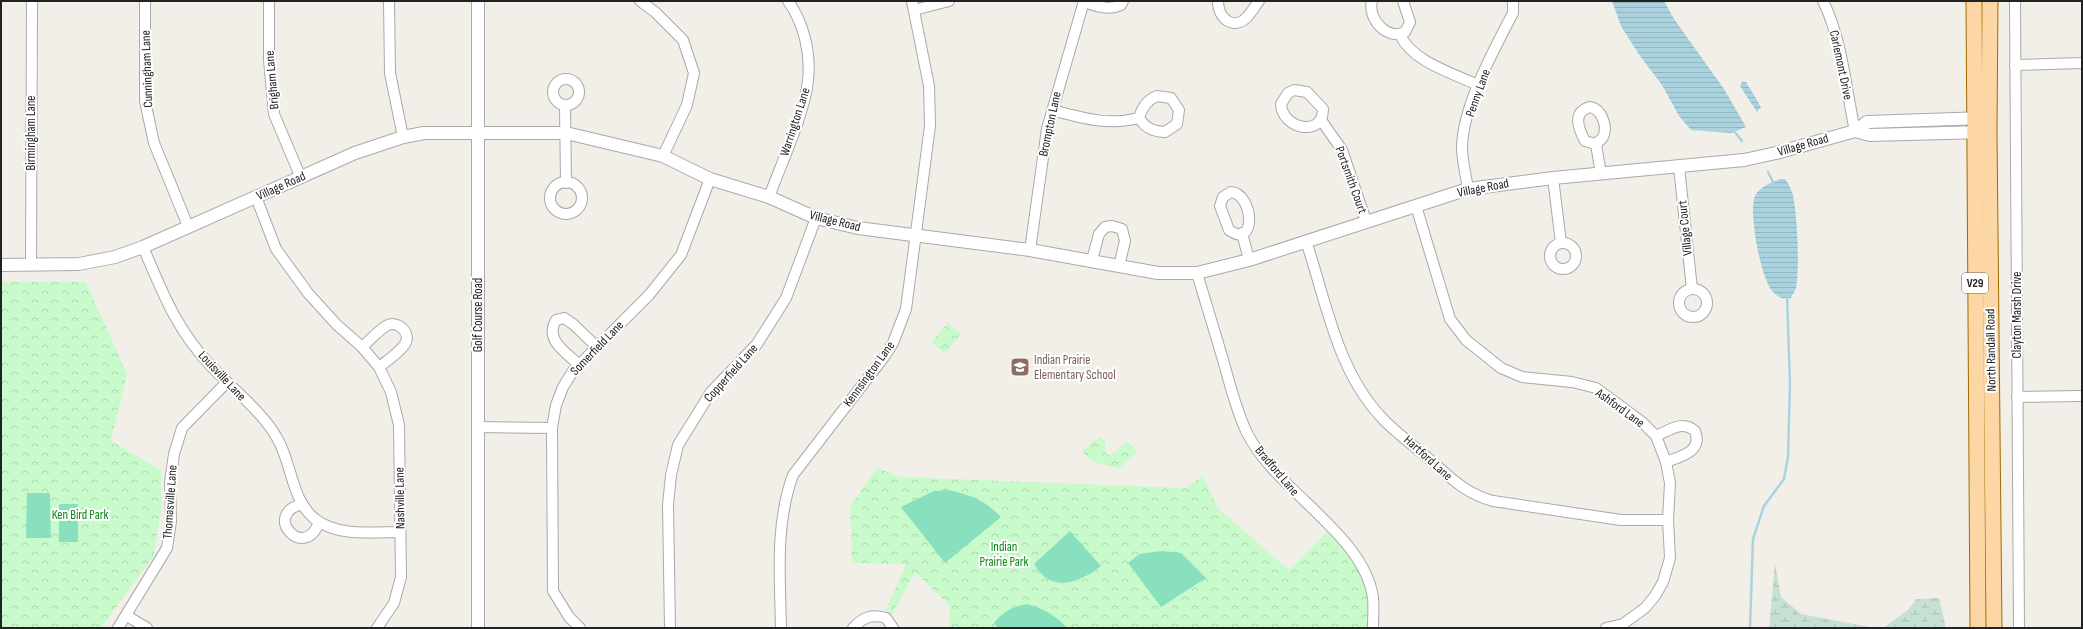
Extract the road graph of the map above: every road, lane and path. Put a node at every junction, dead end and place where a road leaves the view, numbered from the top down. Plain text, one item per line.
1 (32, 1) edge
2 (145, 1) edge
3 (269, 1) edge
4 (390, 1) edge
5 (478, 1) edge
6 (640, 1) edge
7 (788, 1) edge
8 (949, 1) edge
9 (1122, 1) edge
10 (1218, 1) edge
11 (1259, 1) edge
12 (1372, 1) edge
13 (1403, 1) edge
14 (1513, 1) edge
15 (1823, 1) edge
16 (1974, 1) edge
17 (1990, 1) edge
18 (2015, 1) edge
19 (1084, 2) edge
20 (913, 6) edge
21 (1400, 35) junction
22 (2082, 63) edge
23 (2015, 65) junction
24 (1478, 85) junction
25 (565, 105) dead end
26 (1052, 110) junction
27 (1139, 118) dead end
28 (1321, 120) dead end
29 (1982, 125) junction
30 (1854, 131) junction
31 (478, 133) junction
32 (566, 133) junction
33 (403, 137) junction
34 (1596, 144) dead end
35 (663, 156) junction
36 (1679, 167) junction
37 (1601, 174) junction
38 (300, 178) junction
39 (710, 178) junction
40 (1553, 178) junction
41 (566, 182) dead end
42 (1468, 189) junction
43 (256, 197) junction
44 (769, 197) junction
45 (1416, 206) junction
46 (816, 218) junction
47 (1366, 221) junction
48 (188, 226) junction
49 (1242, 233) dead end
50 (917, 235) junction
51 (1306, 241) junction
52 (1561, 243) dead end
53 (144, 247) junction
54 (1030, 250) junction
55 (1092, 260) junction
56 (1249, 260) junction
57 (1, 265) edge
58 (30, 265) junction
59 (1119, 266) junction
60 (1197, 273) junction
61 (1692, 289) dead end
62 (362, 347) junction
63 (597, 347) junction
64 (579, 365) junction
65 (379, 367) junction
66 (227, 382) junction
67 (2082, 396) edge
68 (2017, 397) junction
69 (478, 427) junction
70 (552, 428) junction
71 (1656, 436) junction
72 (1666, 462) junction
73 (302, 504) junction
74 (1668, 520) junction
75 (319, 522) junction
76 (400, 532) junction
77 (127, 616) junction
78 (379, 627) edge
79 (118, 628) edge
80 (147, 628) edge
81 (478, 628) edge
82 (580, 628) edge
83 (670, 628) edge
84 (781, 628) edge
85 (853, 628) edge
86 (892, 628) edge
87 (1373, 628) edge
88 (1606, 628) edge
89 (1978, 628) edge
90 (1994, 628) edge
91 (2019, 628) edge

1 - 58 street, Birmingham Lane
2 - 48 street, Cunningham Lane
3 - 38 street, Brigham Lane
4 - 33 street
5 - 31 street, Golf Course Road
6 - 35 street
7 - 44 street, Warrington Lane
8 - 20 street, Kennsington Lane
9 - 19 street, Brompton Lane
10 - 11 street
12 - 21 street
13 - 21 street
14 - 24 street, Penny Lane
15 - 30 street, Carlemont Drive
16 - 29 main road, North Randall Road / V29
17 - 29 main road, North Randall Road / V29
18 - 23 street, Clayton Marsh Drive
19 - 26 street, Brompton Lane
20 - 50 street, Kennsington Lane
21 - 24 street
22 - 23 street
23 - 68 street, Clayton Marsh Drive
24 - 42 street, Penny Lane
25 - 32 street
26 - 27 street
26 - 54 street, Brompton Lane
28 - 47 street, Portsmith Court
29 - 30 street, Village Road
29 - 89 main road, North Randall Road / V29
29 - 90 main road, North Randall Road / V29
30 - 36 street, Village Road
31 - 32 street, Village Road
31 - 33 street, Village Road
31 - 69 street, Golf Course Road
32 - 35 street, Village Road
32 - 41 street
33 - 38 street, Village Road
34 - 37 street
35 - 39 street, Village Road
36 - 37 street, Village Road
36 - 61 street, Village Court
37 - 40 street, Village Road
38 - 43 street, Village Road
39 - 44 street, Village Road
39 - 63 street, Somerfield Lane
40 - 42 street, Village Road
40 - 52 street
42 - 45 street, Village Road
43 - 48 street, Village Road
43 - 62 street, Nashville Lane
44 - 46 street, Village Road
45 - 47 street, Village Road
45 - 71 street, Ashford Lane
46 - 50 street, Village Road
46 - 83 street, Copperfield Lane
47 - 51 street, Village Road
48 - 53 street, Village Road
49 - 56 street
50 - 54 street, Village Road
50 - 84 street, Kennsington Lane
51 - 56 street, Village Road
51 - 74 street, Hartford Lane
53 - 58 street, Village Road
53 - 66 street, Louisville Lane
54 - 55 street, Village Road
55 - 59 street, Village Road
55 - 59 street
56 - 60 street, Village Road
57 - 58 street, Village Road
59 - 60 street, Village Road
60 - 87 street, Bradford Lane
62 - 65 street, Nashville Lane
62 - 65 street
63 - 64 street, Somerfield Lane
63 - 64 street
64 - 70 street, Somerfield Lane
65 - 76 street, Nashville Lane
66 - 73 street, Louisville Lane
66 - 77 street, Thomasville Lane
67 - 68 street
68 - 91 street, Clayton Marsh Drive
69 - 70 street
69 - 81 street, Golf Course Road
70 - 82 street, Somerfield Lane
71 - 72 street, Ashford Lane
71 - 72 street
72 - 74 street, Ashford Lane
73 - 75 street, Louisville Lane
73 - 75 street
74 - 88 street, Ashford Lane
75 - 76 street, Louisville Lane
76 - 78 street, Nashville Lane
77 - 79 street, Thomasville Lane
77 - 80 street
85 - 86 street

